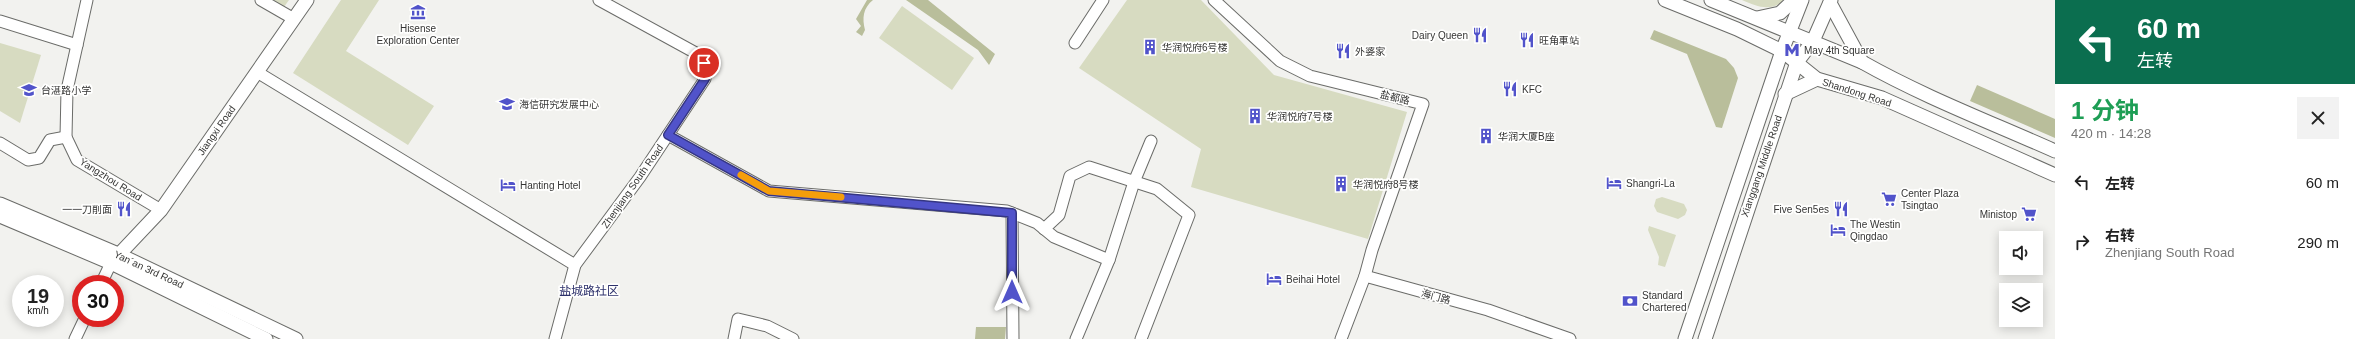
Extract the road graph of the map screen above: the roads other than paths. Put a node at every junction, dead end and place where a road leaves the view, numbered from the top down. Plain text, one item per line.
1 (87, 0) edge
2 (261, 0) edge
3 (307, 0) edge
4 (599, 0) edge
5 (1103, 0) edge
6 (1214, 0) edge
7 (1665, 0) edge
8 (1711, 0) edge
9 (1794, 0) edge
10 (1802, 0) edge
11 (1831, 1) edge
12 (1757, 18) junction
13 (294, 19) junction
14 (0, 21) edge
15 (1789, 32) junction
16 (1813, 41) junction
17 (1075, 43) dead end
18 (77, 45) junction
19 (1782, 51) junction
20 (1797, 62) junction
21 (1862, 62) junction
22 (257, 72) junction
23 (1818, 79) junction
24 (1785, 94) junction
25 (668, 135) junction
26 (66, 137) junction
27 (1151, 141) dead end
28 (0, 142) edge
29 (2055, 150) edge
30 (2055, 175) edge
31 (1134, 182) junction
32 (0, 204) edge
33 (161, 210) junction
34 (1012, 213) junction
35 (0, 216) edge
36 (1044, 229) junction
37 (114, 259) junction
38 (1109, 260) junction
39 (575, 265) junction
40 (106, 275) edge
41 (1365, 276) junction
42 (81, 327) edge
43 (774, 335) edge
44 (75, 339) edge
45 (266, 339) edge
46 (296, 339) edge
47 (555, 339) edge
48 (734, 339) edge
49 (793, 339) edge
50 (1013, 339) edge
51 (1076, 339) edge
52 (1141, 339) edge
53 (1341, 339) edge
54 (1570, 339) edge
55 (1686, 339) edge
56 (1705, 339) edge

1 - 18 street, Yangzhou Road
2 - 13 street
3 - 13 main road, Jiangxi Road
4 - 25 street, Zhenjiang South Road
5 - 17 street
6 - 41 street, 盐都路
7 - 19 main road, Shandong Road
8 - 12 main road
9 - 12 main road
10 - 15 main road, Xianggang Middle Road
11 - 16 main road, Xianggang Middle Road
11 - 21 main road
12 - 15 main road
13 - 22 main road, Jiangxi Road
14 - 18 street
15 - 16 main road
15 - 19 main road, Xianggang Middle Road
16 - 20 main road, Xianggang Middle Road
16 - 21 main road
18 - 26 street, Yangzhou Road
19 - 20 main road, Shandong Road
19 - 55 main road, Xianggang Middle Road
20 - 23 main road, Shandong Road
20 - 24 main road, Xianggang Middle Road
21 - 29 main road
22 - 33 main road, Jiangxi Road
22 - 39 street
23 - 24 main road
23 - 30 main road, Shandong Road
24 - 56 main road, Xianggang Middle Road
25 - 34 street
25 - 39 street, Zhenjiang South Road
26 - 28 street
26 - 33 street, Yangzhou Road
27 - 31 street
31 - 36 street
31 - 38 street
31 - 52 street
32 - 37 main road, Yan´an 3rd Road
33 - 37 main road, Jiangxi Road
34 - 36 street
34 - 50 street
35 - 37 main road, Yan´an 3rd Road
36 - 38 street
37 - 40 street
37 - 45 main road, Yan´an 3rd Road
37 - 46 main road, Yan´an 3rd Road
38 - 51 street
39 - 47 street, Zhenjiang South Road
41 - 53 street
41 - 54 street, 海门路
42 - 44 street
43 - 48 street
43 - 49 street

